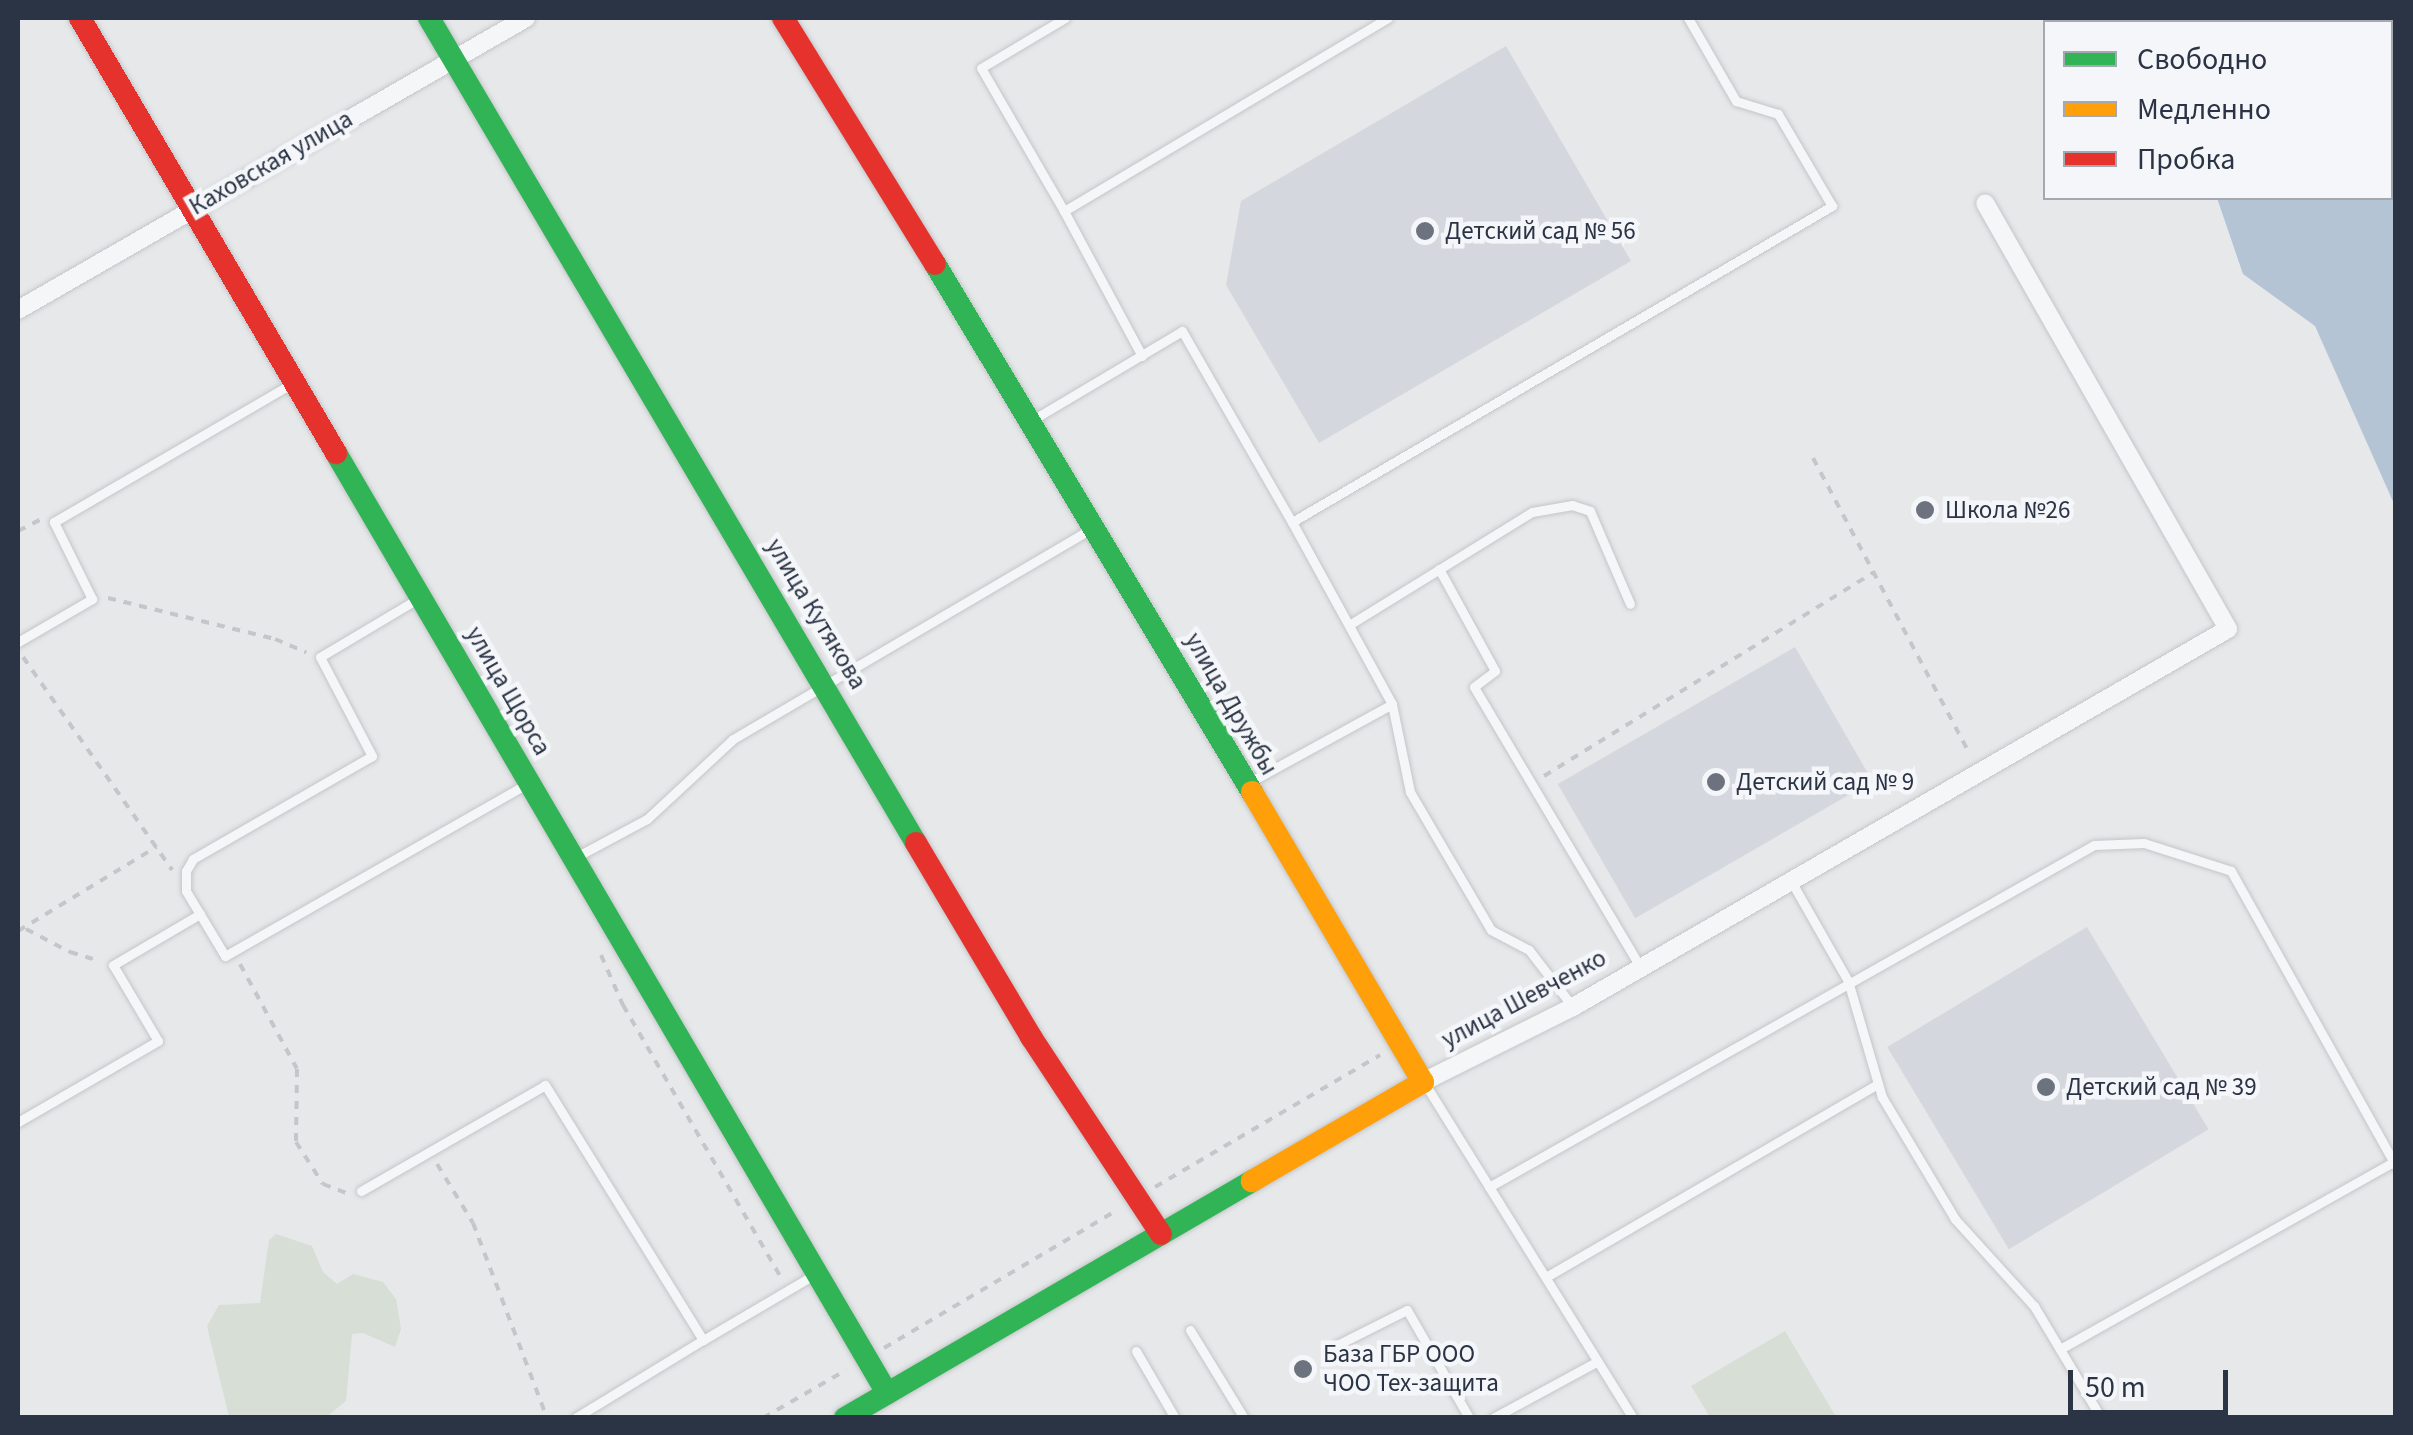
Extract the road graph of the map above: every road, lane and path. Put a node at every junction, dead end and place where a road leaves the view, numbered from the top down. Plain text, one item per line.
1 (80, 18) edge
2 (429, 18) edge
3 (526, 18) edge
4 (782, 18) edge
5 (1065, 18) edge
6 (1388, 18) edge
7 (1688, 18) edge
8 (453, 60) junction
9 (1984, 203) dead end
10 (191, 208) junction
11 (1064, 211) junction
12 (18, 310) edge
13 (1142, 356) junction
14 (295, 382) junction
15 (1032, 420) junction
16 (1813, 458) dead end
17 (54, 522) junction
18 (1292, 522) junction
19 (1095, 527) junction
20 (18, 531) edge
21 (1439, 569) junction
22 (1874, 572) junction
23 (89, 593) junction
24 (421, 597) junction
25 (1630, 604) dead end
26 (1349, 625) junction
27 (18, 645) edge
28 (320, 658) junction
29 (826, 684) junction
30 (1392, 704) junction
31 (1980, 772) junction
32 (530, 783) junction
33 (1531, 783) junction
34 (1246, 784) junction
35 (156, 847) junction
36 (574, 858) junction
37 (1791, 881) junction
38 (186, 891) junction
39 (200, 914) junction
40 (20, 929) edge
41 (233, 951) junction
42 (113, 964) junction
43 (1641, 968) junction
44 (1848, 981) junction
45 (1573, 1007) junction
46 (1400, 1043) junction
47 (1423, 1082) junction
48 (1878, 1084) junction
49 (18, 1122) edge
50 (430, 1152) junction
51 (2394, 1164) edge
52 (1490, 1187) junction
53 (361, 1191) joint
54 (1137, 1198) junction
55 (1161, 1234) junction
56 (816, 1273) junction
57 (1546, 1277) junction
58 (1190, 1330) dead end
59 (703, 1340) junction
60 (1337, 1345) dead end
61 (2060, 1349) junction
62 (1136, 1351) dead end
63 (866, 1358) junction
64 (1598, 1361) junction
65 (886, 1393) junction
66 (546, 1418) edge
67 (575, 1418) edge
68 (763, 1418) edge
69 (845, 1418) edge
70 (1175, 1418) edge
71 (1244, 1418) edge
72 (1469, 1418) edge
73 (1493, 1418) edge
74 (1634, 1418) edge
75 (2102, 1418) edge

1 - 10 street, улица Щорса
2 - 8 street, улица Кутякова
3 - 8 street, Каховская улица
4 - 15 street, улица Дружбы
5 - 11 lane
6 - 11 lane
7 - 18 lane
8 - 10 street, Каховская улица
8 - 29 street, улица Кутякова
9 - 31 street, улица Шевченко
10 - 12 street, Каховская улица
10 - 14 street, улица Щорса
11 - 13 lane
13 - 15 lane
13 - 18 lane
14 - 17 lane
14 - 24 street, улица Щорса
15 - 19 street, улица Дружбы
16 - 22 path
17 - 20 path
17 - 23 lane
18 - 26 lane
19 - 29 lane
19 - 34 street, улица Дружбы
21 - 25 lane
21 - 26 lane
21 - 33 lane
22 - 31 path
22 - 33 path
23 - 27 lane
23 - 28 path
24 - 28 lane
24 - 32 street, улица Щорса
26 - 30 lane
27 - 35 path
28 - 38 lane
29 - 36 lane
29 - 54 street, улица Кутякова
30 - 34 lane
30 - 45 lane
31 - 37 street, улица Шевченко
32 - 36 street, улица Щорса
32 - 41 lane
33 - 43 lane
34 - 46 street, улица Дружбы
35 - 38 path
35 - 40 path
36 - 56 street, улица Щорса
37 - 43 street, улица Шевченко
37 - 44 lane
38 - 39 lane
39 - 41 lane
39 - 42 lane
40 - 42 path
41 - 53 path
42 - 49 lane
43 - 45 street, улица Шевченко
44 - 48 lane
44 - 51 lane
44 - 52 lane
45 - 47 street, улица Шевченко
46 - 47 street, улица Дружбы
46 - 54 path
47 - 52 lane, улица Дружбы
47 - 55 street, улица Шевченко
48 - 57 lane
48 - 61 lane
50 - 53 lane
50 - 59 lane
50 - 66 path
51 - 61 lane
52 - 57 lane, улица Дружбы
54 - 55 street, улица Кутякова
54 - 63 path
55 - 65 street, улица Шевченко
56 - 59 lane
56 - 63 street, улица Щорса
57 - 64 lane, улица Дружбы
58 - 71 lane
59 - 67 lane
60 - 72 lane
61 - 75 lane
62 - 70 lane
63 - 65 street, улица Щорса
63 - 68 path
64 - 73 lane
64 - 74 lane, улица Дружбы
65 - 69 street, улица Шевченко

